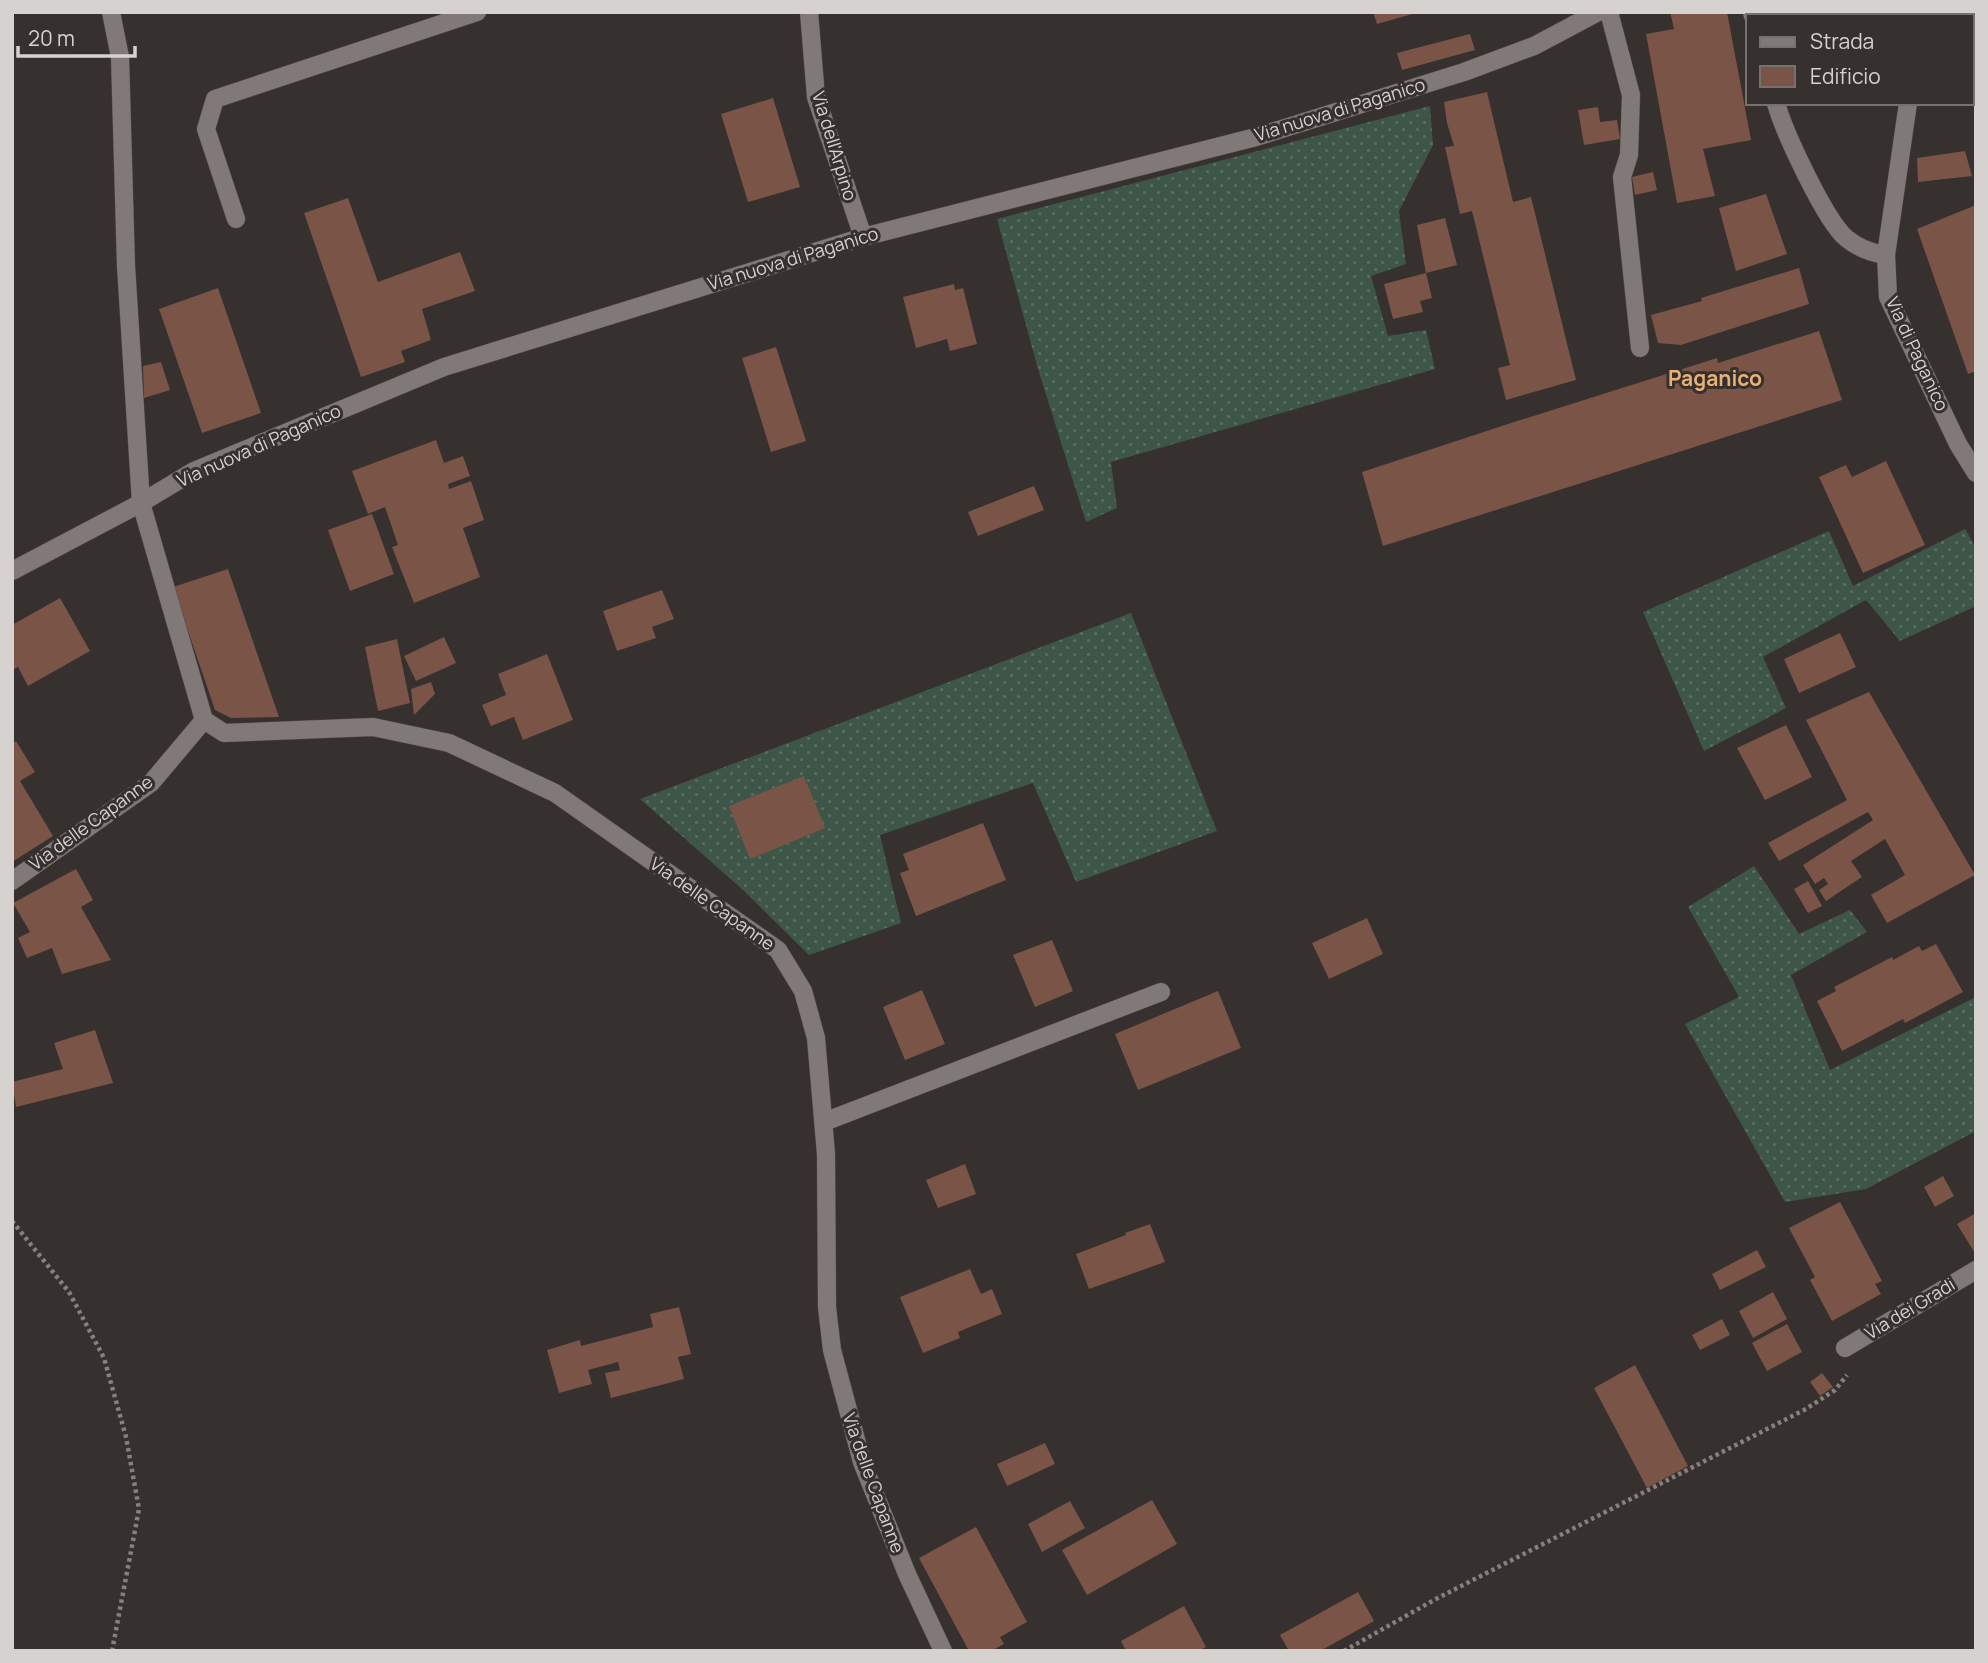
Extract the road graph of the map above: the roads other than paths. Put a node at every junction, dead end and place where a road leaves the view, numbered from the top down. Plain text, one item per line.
1 (111, 12) edge
2 (477, 12) edge
3 (809, 12) edge
4 (1598, 12) edge
5 (1609, 12) edge
6 (1777, 105) edge
7 (1908, 105) edge
8 (236, 219) dead end
9 (863, 237) junction
10 (1886, 255) junction
11 (1640, 348) dead end
12 (1976, 473) edge
13 (141, 503) junction
14 (12, 571) edge
15 (204, 720) junction
16 (12, 881) edge
17 (1161, 992) dead end
18 (824, 1122) junction
19 (1976, 1270) edge
20 (1845, 1348) road end
21 (943, 1651) edge

1 - 13 street
2 - 8 street
3 - 9 street, Via dell'Arpino
4 - 9 street, Via nuova di Paganico
5 - 11 street
6 - 10 street
7 - 10 street, Via di Paganico
9 - 13 street, Via nuova di Paganico
10 - 12 street, Via di Paganico
13 - 14 street, Via nuova di Paganico
13 - 15 street
15 - 16 street, Via delle Capanne
15 - 18 street, Via delle Capanne
17 - 18 street
18 - 21 street, Via delle Capanne
19 - 20 street, Via dei Gradi

